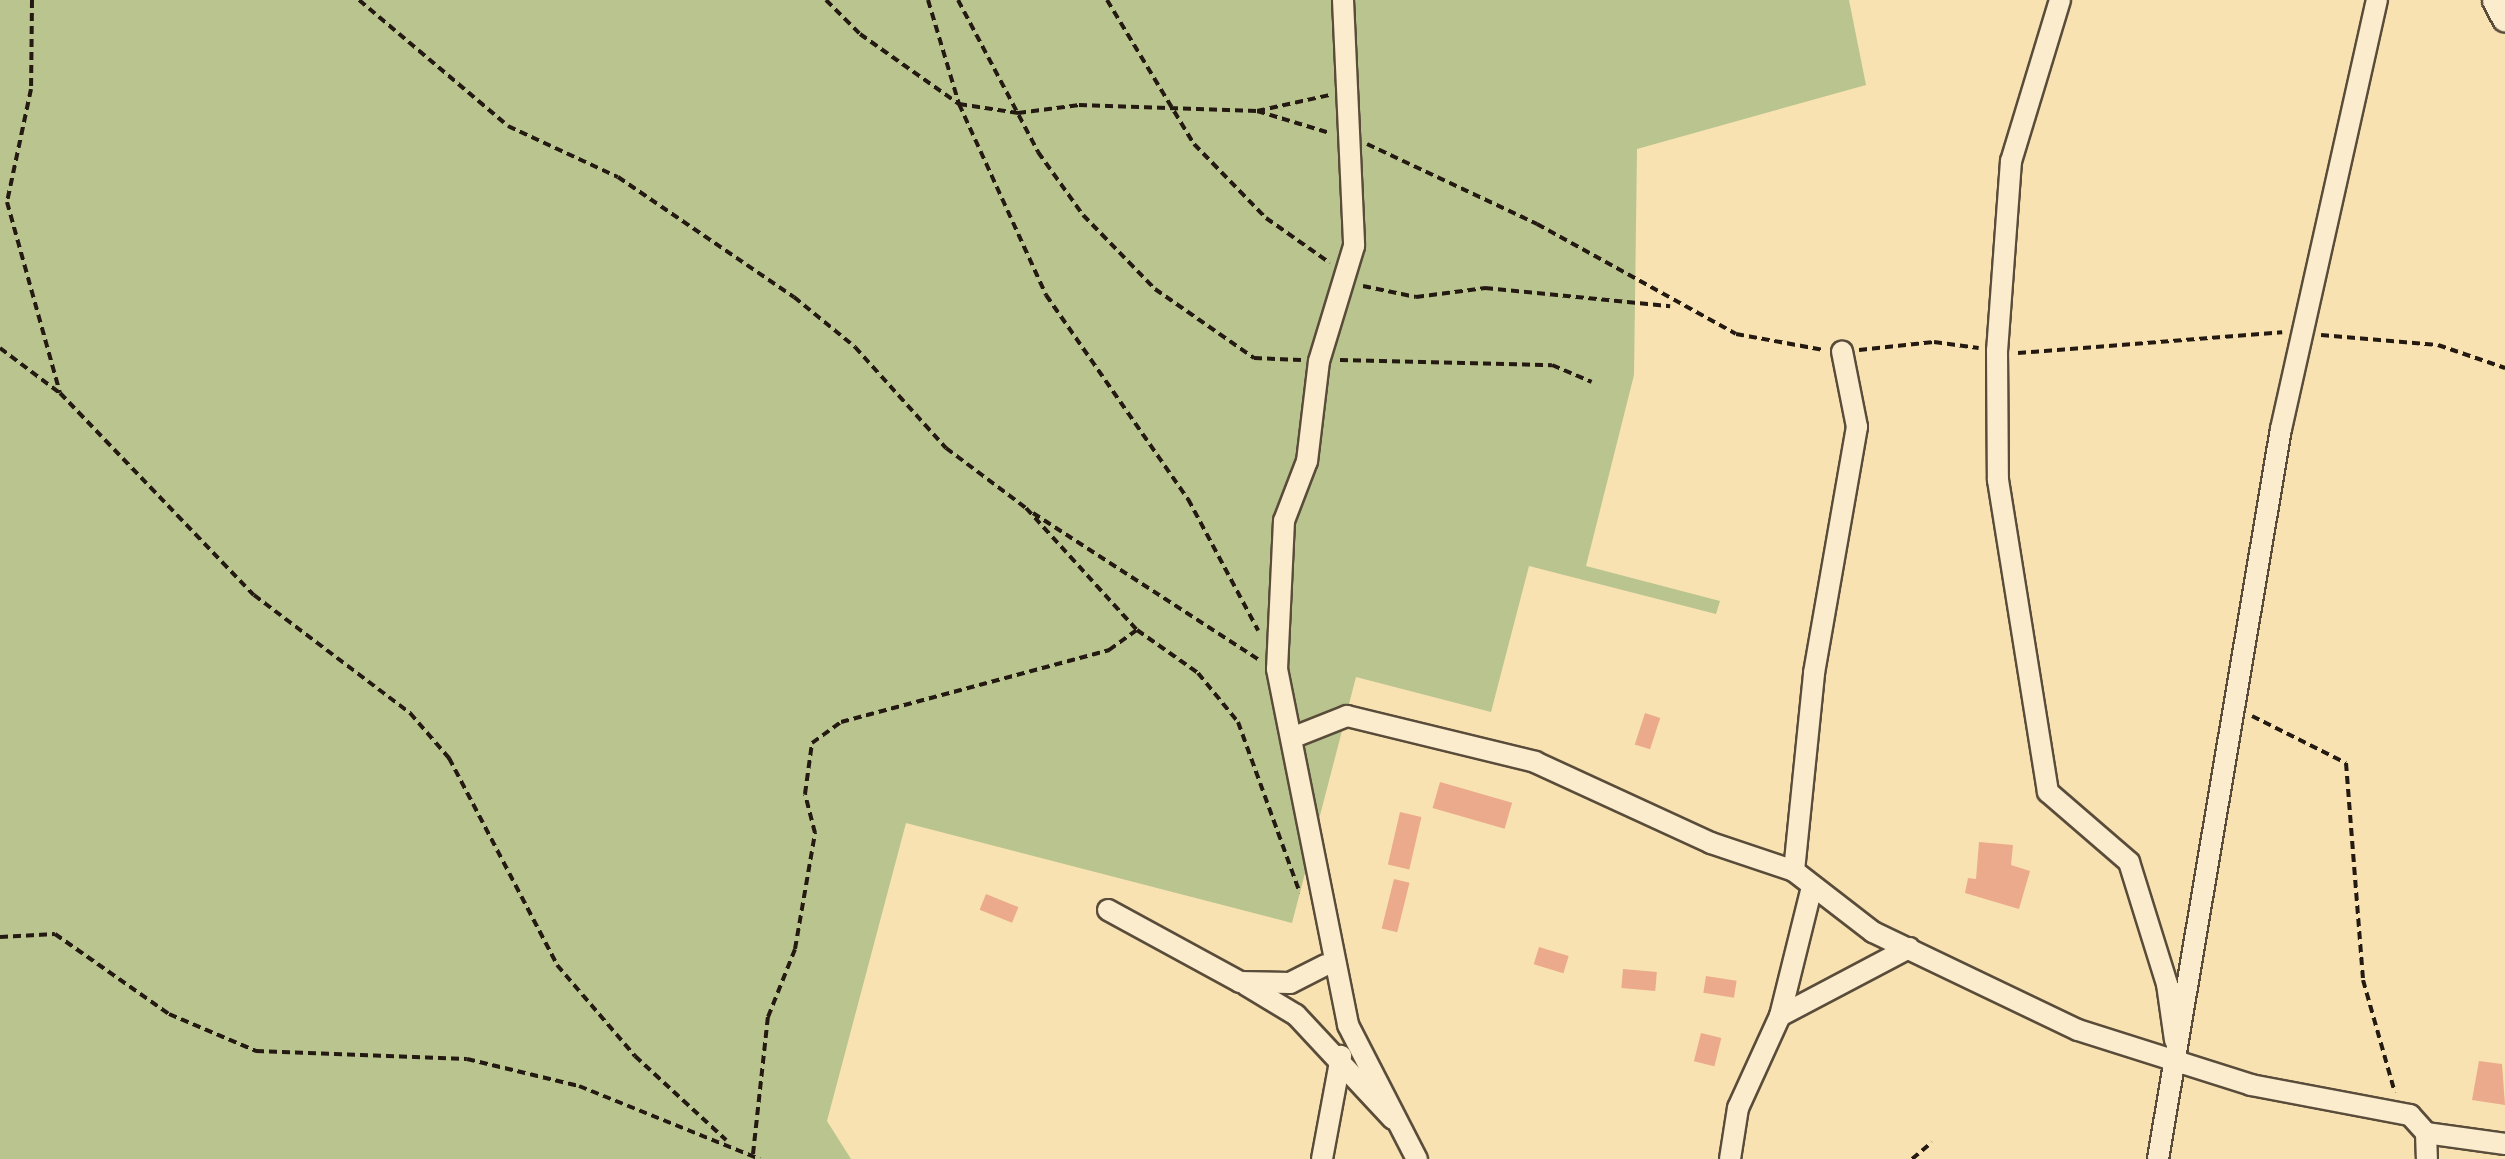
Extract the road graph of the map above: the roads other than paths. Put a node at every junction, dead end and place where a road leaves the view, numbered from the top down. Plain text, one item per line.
1 (1343, 0) edge
2 (2060, 0) edge
3 (2377, 0) edge
4 (2495, 0) edge
5 (2505, 18) edge
6 (1842, 351) road end
7 (1294, 737) junction
8 (1794, 870) junction
9 (1811, 891) junction
10 (1108, 910) dead end
11 (1909, 948) junction
12 (1325, 965) dead end
13 (1240, 982) junction
14 (1780, 1016) junction
15 (1348, 1025) junction
16 (1340, 1062) junction
17 (2178, 1062) junction
18 (1399, 1123) junction
19 (2426, 1133) junction
20 (2505, 1144) edge
21 (1322, 1159) edge
22 (1417, 1159) edge
23 (1730, 1159) edge
24 (2158, 1159) edge
25 (2427, 1159) edge

1 - 7 street
2 - 17 street
3 - 17 street
4 - 5 street
6 - 8 street
7 - 8 street
7 - 15 street
8 - 9 street
9 - 11 street
9 - 14 street
10 - 13 street
11 - 14 street
11 - 17 street
12 - 13 street
13 - 16 street
14 - 23 street
15 - 16 street
15 - 18 street
16 - 18 street
16 - 21 street
17 - 19 street
17 - 24 street
18 - 22 street
19 - 20 street
19 - 25 street

